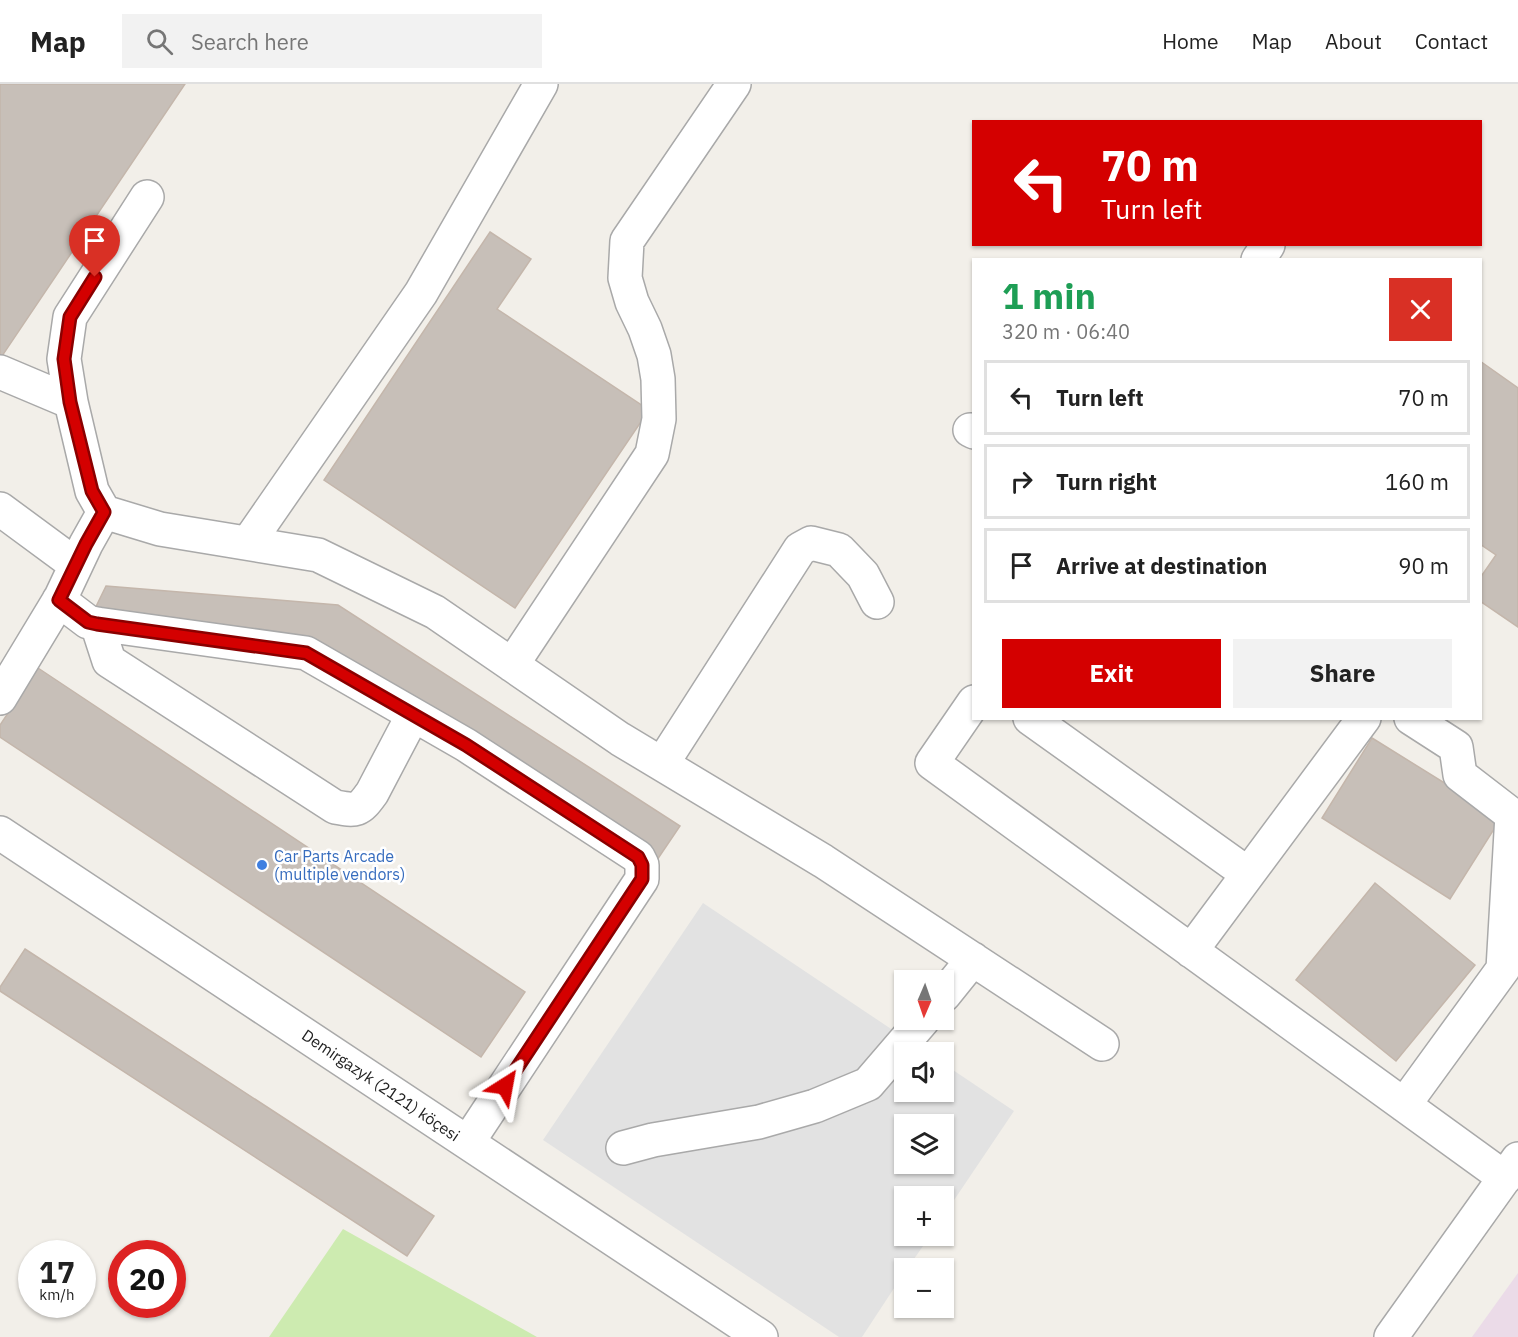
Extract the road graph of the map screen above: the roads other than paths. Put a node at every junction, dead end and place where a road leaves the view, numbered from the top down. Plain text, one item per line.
1 (541, 84) edge
2 (734, 84) edge
3 (147, 197) dead end
4 (0, 372) edge
5 (70, 402) junction
6 (0, 510) edge
7 (104, 512) junction
8 (248, 543) junction
9 (76, 565) junction
10 (59, 600) junction
11 (877, 602) dead end
12 (97, 624) junction
13 (512, 665) junction
14 (0, 699) edge
15 (972, 705) edge
16 (414, 715) junction
17 (1033, 720) edge
18 (1363, 720) edge
19 (1413, 720) edge
20 (662, 764) junction
21 (0, 833) edge
22 (1248, 874) junction
23 (1191, 951) junction
24 (973, 959) junction
25 (954, 983) edge
26 (914, 1030) edge
27 (1102, 1044) dead end
28 (1404, 1105) junction
29 (468, 1142) junction
30 (623, 1148) dead end
31 (1511, 1169) edge
32 (761, 1337) edge
33 (1391, 1337) edge

1 - 8 street
2 - 13 street
3 - 5 street
4 - 5 street
5 - 7 street
6 - 9 street
7 - 8 street
7 - 9 street
8 - 13 street
9 - 10 street
10 - 12 street
10 - 14 street
11 - 20 street
12 - 16 street
12 - 16 street
13 - 20 street
15 - 23 street
16 - 29 street
17 - 22 street
18 - 22 street
19 - 28 street
20 - 24 street
21 - 29 street, Demirgazyk (2121) köçesi
22 - 23 street
23 - 28 street
24 - 25 street
24 - 27 street
26 - 30 street
28 - 31 street
29 - 32 street, Demirgazyk (2121) köçesi
31 - 33 street

